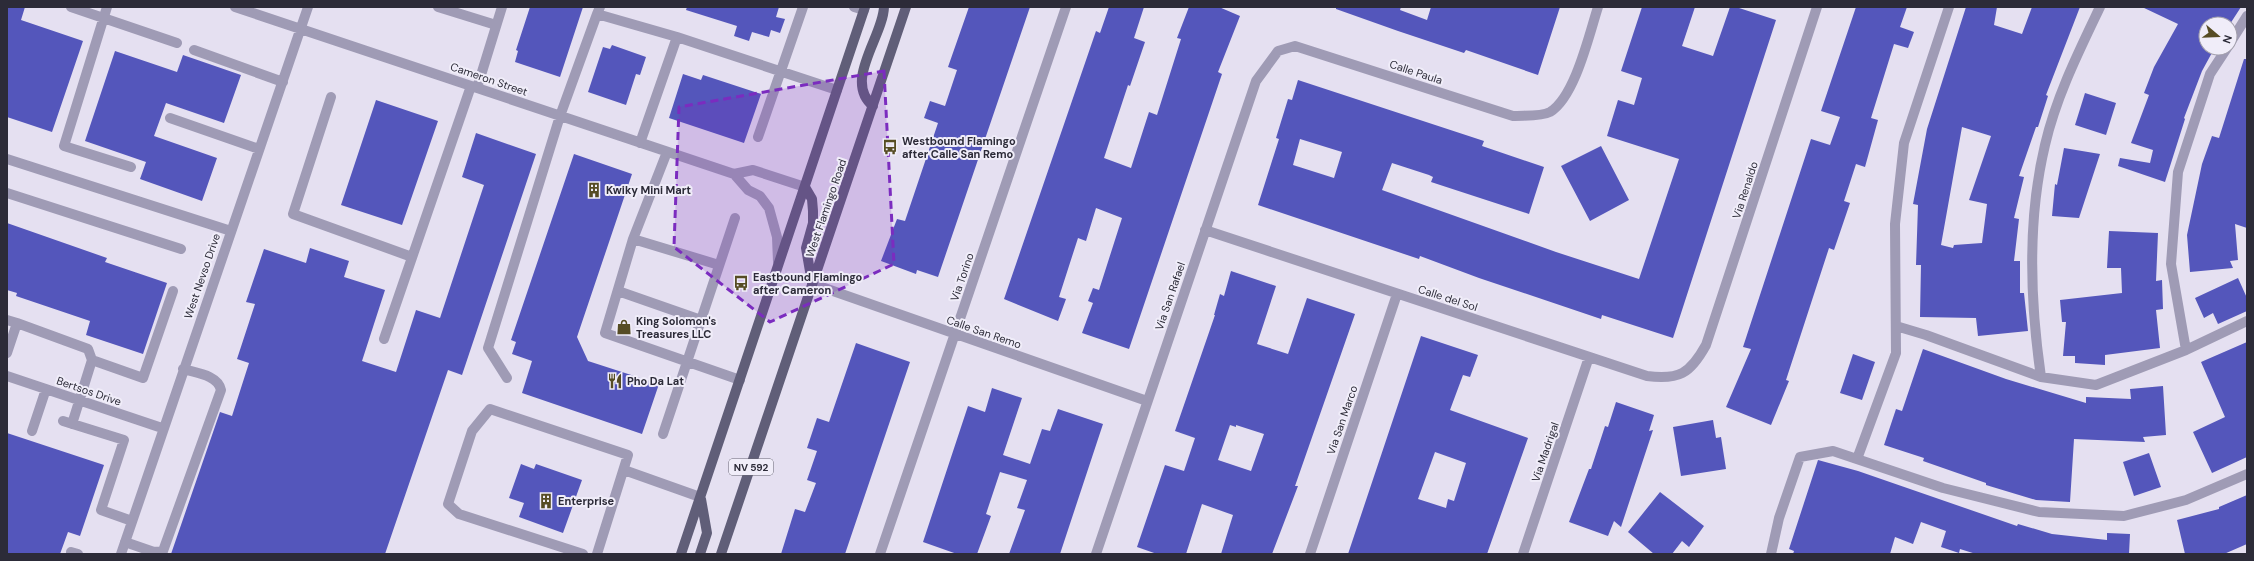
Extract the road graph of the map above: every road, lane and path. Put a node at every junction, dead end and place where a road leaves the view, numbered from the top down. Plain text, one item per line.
1 (72, 7) edge
2 (107, 7) edge
3 (235, 7) edge
4 (308, 7) edge
5 (438, 7) edge
6 (502, 7) edge
7 (803, 7) edge
8 (854, 7) edge
9 (884, 7) edge
10 (906, 7) edge
11 (1066, 7) edge
12 (1598, 7) edge
13 (1817, 7) edge
14 (1949, 7) edge
15 (2100, 7) edge
16 (865, 9) edge
17 (599, 10) edge
18 (2247, 16) edge
19 (104, 18) junction
20 (496, 26) junction
21 (301, 29) junction
22 (2238, 30) edge
23 (677, 37) junction
24 (177, 43) dead end
25 (194, 50) dead end
26 (1278, 51) joint
27 (2222, 56) edge
28 (781, 71) junction
29 (283, 82) junction
30 (474, 87) junction
31 (837, 90) junction
32 (331, 97) dead end
33 (873, 106) junction
34 (560, 116) junction
35 (170, 118) dead end
36 (758, 137) dead end
37 (640, 142) junction
38 (259, 149) junction
39 (668, 152) junction
40 (7, 159) edge
41 (131, 167) dead end
42 (734, 174) junction
43 (804, 187) junction
44 (7, 193) edge
45 (735, 218) dead end
46 (1205, 230) junction
47 (231, 231) junction
48 (633, 239) junction
49 (182, 249) dead end
50 (412, 257) junction
51 (719, 265) junction
52 (777, 270) junction
53 (813, 284) junction
54 (173, 291) dead end
55 (618, 291) junction
56 (1397, 294) junction
57 (701, 320) junction
58 (12, 321) edge
59 (2247, 321) edge
60 (1896, 326) junction
61 (954, 334) junction
62 (384, 339) dead end
63 (2186, 350) junction
64 (7, 353) edge
65 (1590, 357) junction
66 (92, 360) junction
67 (688, 362) junction
68 (183, 369) junction
69 (1683, 374) joint
70 (7, 376) edge
71 (2041, 377) junction
72 (507, 378) dead end
73 (740, 380) junction
74 (46, 389) junction
75 (79, 400) junction
76 (1147, 401) junction
77 (162, 428) junction
78 (32, 431) dead end
79 (663, 434) dead end
80 (1857, 459) junction
81 (624, 470) junction
82 (2247, 474) edge
83 (700, 497) junction
84 (132, 521) junction
85 (124, 542) junction
86 (70, 554) edge
87 (78, 554) edge
88 (121, 554) edge
89 (583, 554) edge
90 (596, 554) edge
91 (681, 554) edge
92 (700, 554) edge
93 (721, 554) edge
94 (880, 554) edge
95 (1096, 554) edge
96 (1310, 554) edge
97 (1523, 554) edge
98 (1771, 554) edge

1 - 19 street
2 - 19 street
3 - 21 street, Cameron Street
4 - 21 street, West Nevso Drive
5 - 20 street
6 - 20 street
7 - 28 street
8 - 16 street
9 - 33 main road
10 - 33 main road, West Flamingo Road / NV 592
11 - 61 street, Via Torino
12 - 26 street, Calle Paula
13 - 69 street, Via Renaldo
14 - 60 street
15 - 71 street
16 - 31 main road, NV 592
17 - 23 street
17 - 34 street
18 - 22 street
19 - 24 street
19 - 41 street
20 - 30 street
21 - 29 street, West Nevso Drive
21 - 30 street, Cameron Street
23 - 28 street
23 - 37 street
25 - 29 street
26 - 46 street, Via San Rafael
27 - 63 street
28 - 31 street
28 - 36 street
29 - 38 street, West Nevso Drive
30 - 34 street, Cameron Street
30 - 50 street
31 - 43 main road, NV 592
32 - 50 street
33 - 53 main road, West Flamingo Road / NV 592
34 - 37 street, Cameron Street
34 - 72 street
35 - 38 street
37 - 39 street, Cameron Street
38 - 47 street, West Nevso Drive
39 - 42 street, Cameron Street
39 - 48 street
40 - 47 street
42 - 43 street, Cameron Street
42 - 52 street
43 - 52 main road, NV 592
43 - 53 main road
44 - 49 street
45 - 51 street
46 - 56 street, Calle del Sol
46 - 76 street, Via San Rafael
47 - 68 street, West Nevso Drive
48 - 51 street
48 - 55 street
50 - 62 street
51 - 57 street
52 - 73 main road, NV 592
53 - 61 street, Calle San Remo
53 - 93 main road, West Flamingo Road / NV 592
54 - 66 street
55 - 57 street
55 - 67 street
56 - 65 street, Calle del Sol
56 - 96 street, Via San Marco
57 - 67 street
58 - 64 street
58 - 66 street
59 - 63 street
60 - 71 street
60 - 80 street
61 - 76 street, Calle San Remo
61 - 94 street, Via Torino
63 - 71 street
65 - 69 street, Calle del Sol
65 - 97 street, Via Madrigal
66 - 75 street
67 - 73 street
67 - 79 street
68 - 77 street, West Nevso Drive
68 - 85 street
70 - 74 street, Bertsos Drive
73 - 83 main road, NV 592
74 - 75 street, Bertsos Drive
74 - 78 street
75 - 77 street, Bertsos Drive
75 - 84 street
76 - 95 street, Via San Rafael
77 - 84 street, West Nevso Drive
80 - 82 street
80 - 98 street
81 - 83 street
81 - 89 street
81 - 90 street
83 - 91 main road, NV 592
83 - 92 main road
84 - 85 street, West Nevso Drive
85 - 88 street, West Nevso Drive
86 - 87 street

